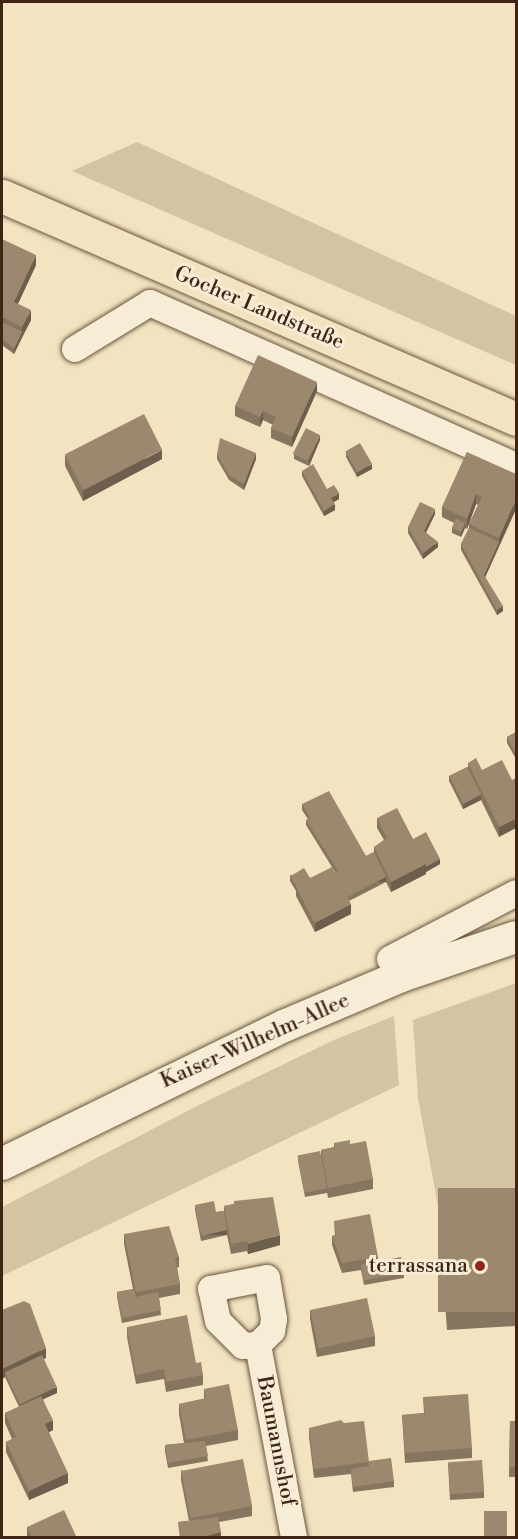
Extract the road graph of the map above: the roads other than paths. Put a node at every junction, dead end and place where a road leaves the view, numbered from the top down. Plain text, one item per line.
1 (2, 196) edge
2 (75, 349) dead end
3 (516, 419) edge
4 (516, 466) edge
5 (516, 893) edge
6 (516, 937) edge
7 (390, 959) dead end
8 (2, 1164) edge
9 (258, 1345) dead end
10 (294, 1538) edge

1 - 3 main road, Gocher Landstraße
2 - 4 street, Gocher Landstraße
5 - 7 street
6 - 8 street, Kaiser-Wilhelm-Allee
9 - 10 street, Baumannshof

